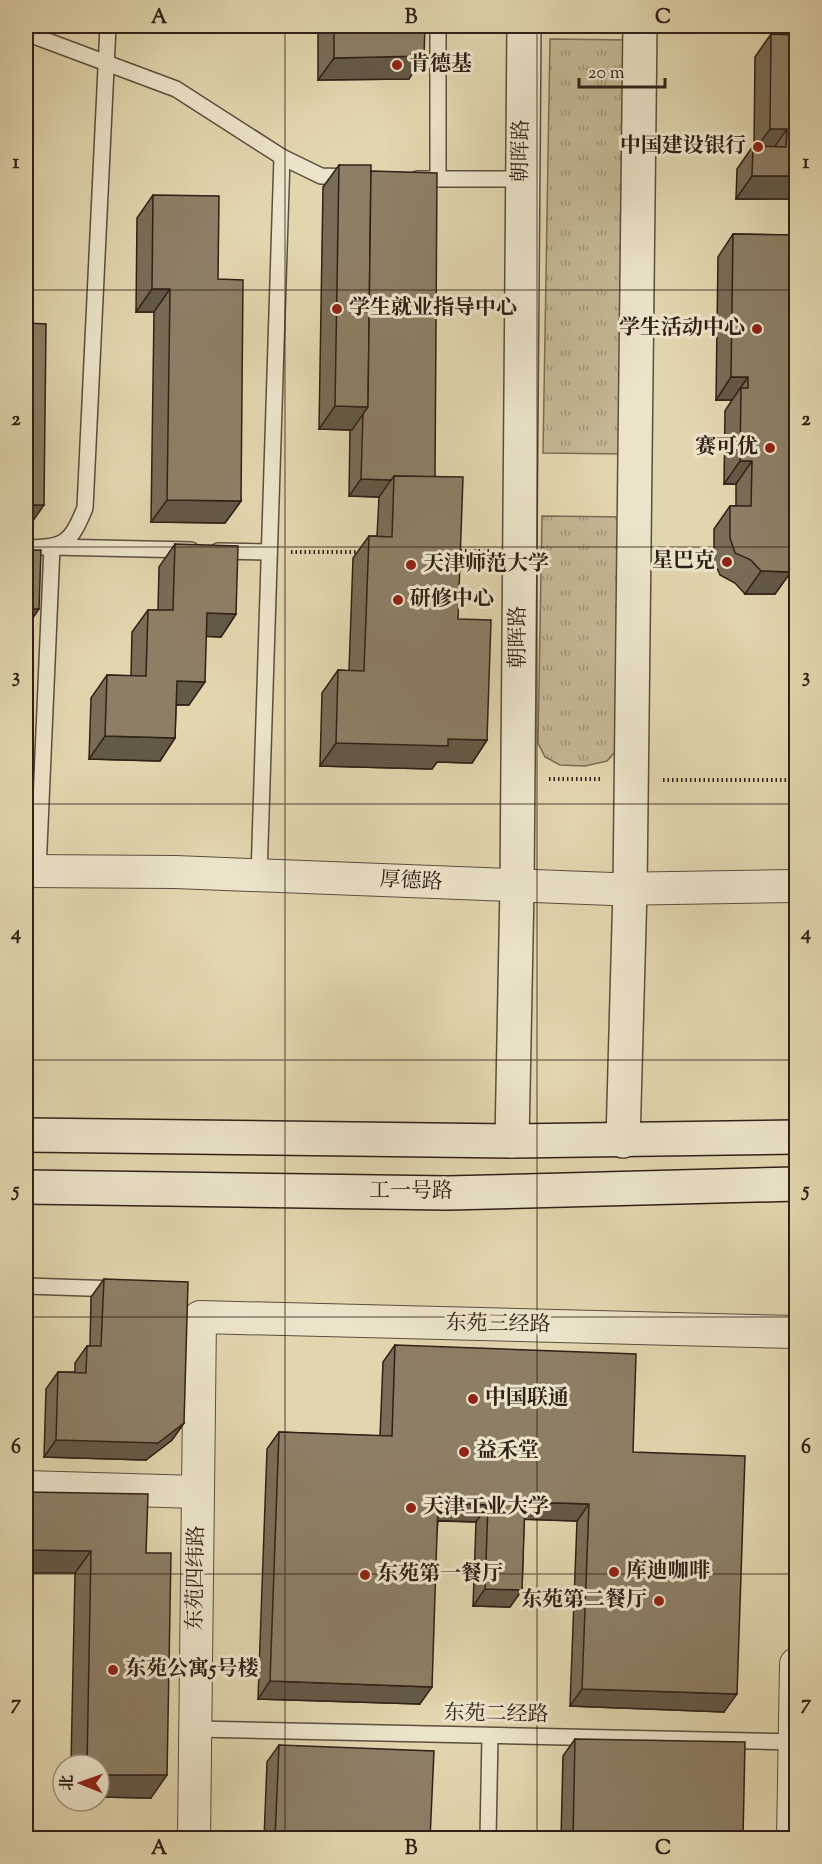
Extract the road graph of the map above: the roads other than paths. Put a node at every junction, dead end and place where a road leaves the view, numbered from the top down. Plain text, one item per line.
1 (108, 26) edge
2 (438, 26) edge
3 (524, 26) edge
4 (640, 26) edge
5 (26, 33) edge
6 (106, 61) junction
7 (282, 158) junction
8 (368, 177) edge
9 (403, 178) edge
10 (438, 179) junction
11 (522, 179) junction
12 (52, 547) junction
13 (26, 548) edge
14 (269, 552) junction
15 (32, 871) edge
16 (259, 876) junction
17 (796, 886) edge
18 (517, 887) junction
19 (630, 889) junction
20 (26, 1135) edge
21 (796, 1137) edge
22 (512, 1141) junction
23 (623, 1141) junction
24 (796, 1184) edge
25 (26, 1187) edge
26 (26, 1286) edge
27 (136, 1290) edge
28 (194, 1308) joint
29 (796, 1332) edge
30 (26, 1486) edge
31 (198, 1492) junction
32 (796, 1664) edge
33 (796, 1692) edge
34 (196, 1729) junction
35 (490, 1736) junction
36 (795, 1742) junction
37 (194, 1839) edge
38 (488, 1839) edge
39 (793, 1839) edge

1 - 6 lane
2 - 10 lane
3 - 11 street, 朝晖路
4 - 19 street
5 - 6 lane
6 - 7 lane
6 - 12 lane
7 - 8 lane
7 - 14 lane
9 - 10 lane
10 - 11 lane
11 - 18 street, 朝晖路
12 - 13 lane
12 - 14 lane
12 - 15 lane
14 - 16 lane
15 - 16 street, 厚德路
16 - 18 street, 厚德路
17 - 19 street, 厚德路
18 - 19 street, 厚德路
18 - 22 street, 朝晖路
19 - 23 street
20 - 22 street
21 - 23 street
22 - 23 street
24 - 25 street, 工一号路
26 - 27 lane
28 - 29 street, 东苑三经路
28 - 31 street, 东苑四纬路
30 - 31 street
31 - 34 street, 东苑四纬路
32 - 33 street
33 - 36 street
34 - 35 lane, 东苑二经路
34 - 37 street, 东苑四纬路
35 - 36 lane, 东苑二经路
35 - 38 lane
36 - 39 street

